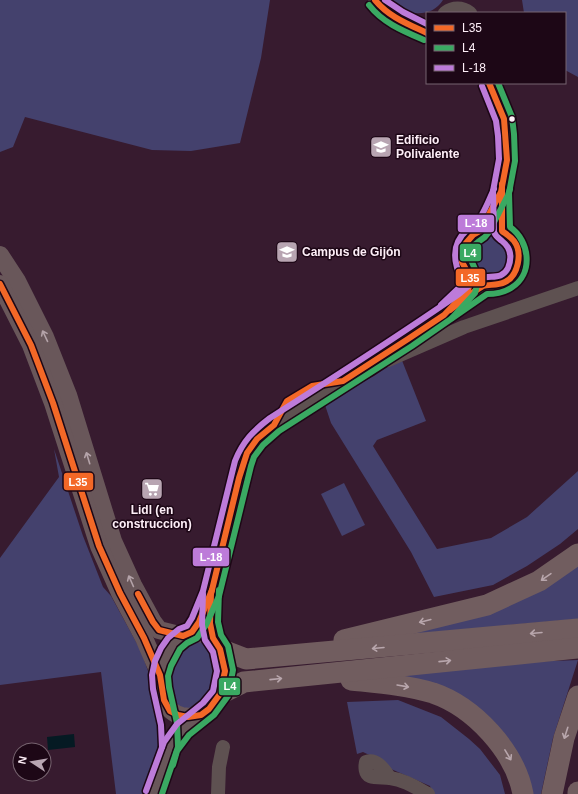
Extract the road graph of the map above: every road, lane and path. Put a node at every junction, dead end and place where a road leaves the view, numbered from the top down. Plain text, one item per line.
1 (378, 4) edge
2 (448, 8) edge
3 (465, 8) edge
4 (406, 22) junction
5 (426, 23) edge
6 (426, 32) edge
7 (490, 84) edge
8 (501, 192) junction
9 (480, 230) junction
10 (502, 231) junction
11 (0, 255) edge
12 (471, 279) junction
13 (0, 284) edge
14 (484, 286) junction
15 (578, 288) edge
16 (444, 315) junction
17 (408, 339) junction
18 (436, 339) junction
19 (333, 387) junction
20 (578, 554) edge
21 (210, 594) junction
22 (187, 634) junction
23 (574, 639) edge
24 (216, 643) junction
25 (282, 657) junction
26 (160, 675) junction
27 (309, 675) junction
28 (220, 694) junction
29 (578, 696) edge
30 (164, 700) junction
31 (201, 714) junction
32 (170, 747) junction
33 (223, 747) dead end
34 (390, 778) dead end
35 (154, 794) edge
36 (218, 794) edge
37 (428, 794) edge
38 (524, 794) edge
39 (552, 794) edge

1 - 4 street
2 - 3 street
4 - 5 street
4 - 6 street
7 - 8 street
8 - 9 street
8 - 10 street
9 - 10 street
9 - 12 street
10 - 14 street
22 -> 11 main road
12 - 14 street
12 - 16 street
13 - 26 main road
14 - 16 street
15 - 18 street
16 - 17 street
17 - 18 street
17 - 19 street
18 - 19 street
19 - 21 street
20 -> 25 highway
21 - 22 street
21 - 24 street
22 - 24 main road
22 - 26 main road
23 -> 25 highway
27 -> 23 highway
24 - 25 highway
24 - 28 main road
26 - 30 main road
28 -> 27 highway
27 -> 38 highway
28 - 31 main road
29 -> 39 highway
30 - 31 main road
30 - 32 main road
31 - 32 main road
32 - 35 main road
33 - 36 street
34 - 37 street

